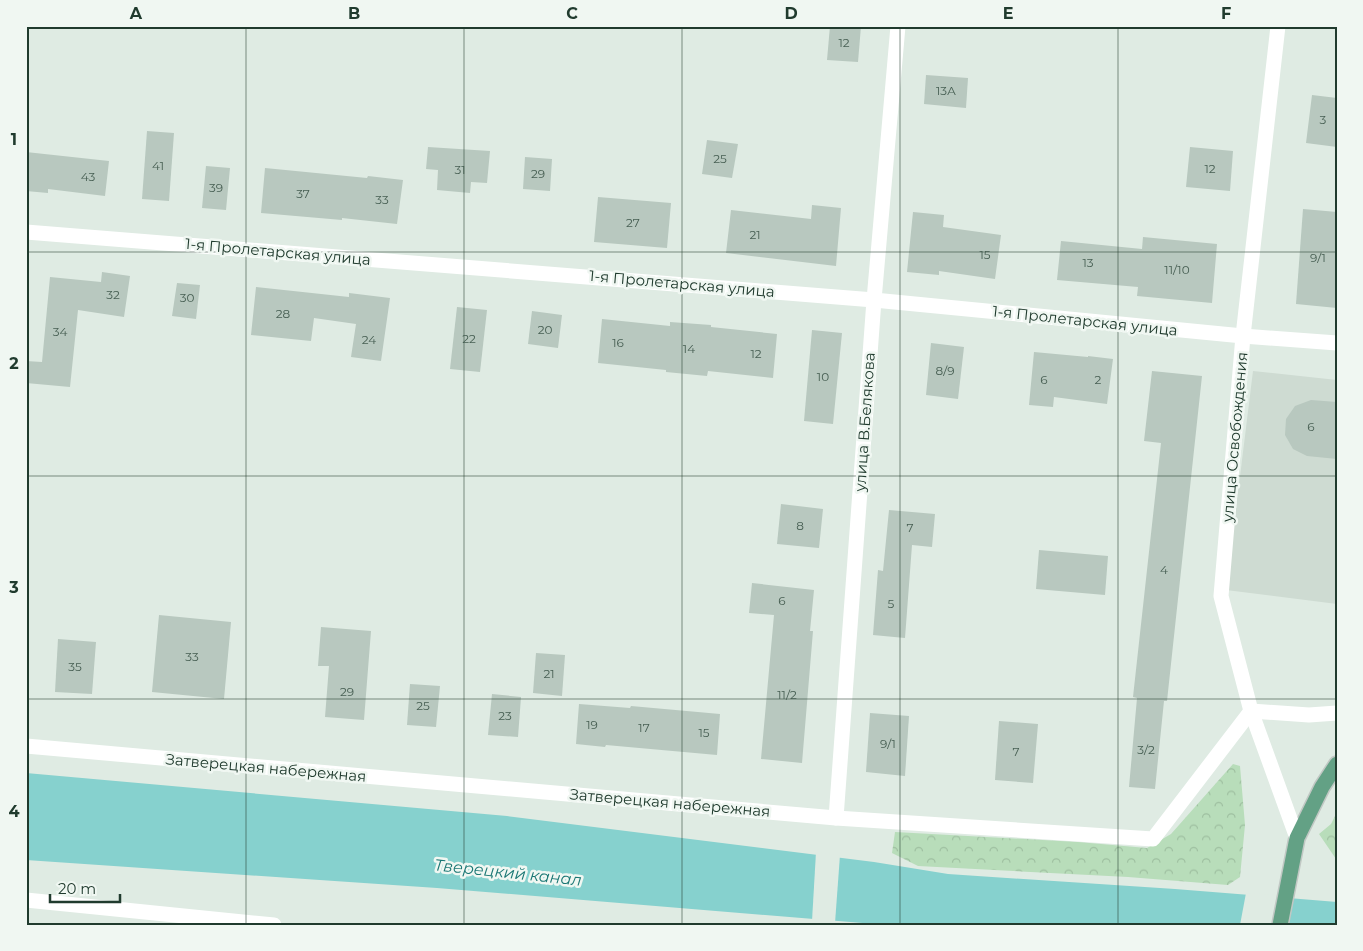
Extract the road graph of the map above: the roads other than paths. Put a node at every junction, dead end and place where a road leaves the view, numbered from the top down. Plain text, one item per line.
1 (898, 26) edge
2 (1278, 26) edge
3 (26, 232) edge
4 (874, 300) junction
5 (1243, 336) junction
6 (1337, 342) edge
7 (1251, 711) junction
8 (1337, 713) edge
9 (26, 746) edge
10 (1337, 764) edge
11 (836, 818) junction
12 (1297, 838) junction
13 (26, 900) edge
14 (274, 925) edge
15 (1280, 925) edge

1 - 4 street, улица В.Белякова
2 - 5 street, улица Освобождения
3 - 4 street, 1-я Пролетарская улица
4 - 5 street, 1-я Пролетарская улица
4 - 11 street, улица В.Белякова
5 - 6 street, 1-я Пролетарская улица
5 - 7 street, улица Освобождения
7 - 8 street
7 - 11 street, Затверецкая набережная
7 - 12 street, улица Освобождения
9 - 11 street, Затверецкая набережная
10 - 12 main road
12 - 15 main road
13 - 14 street

